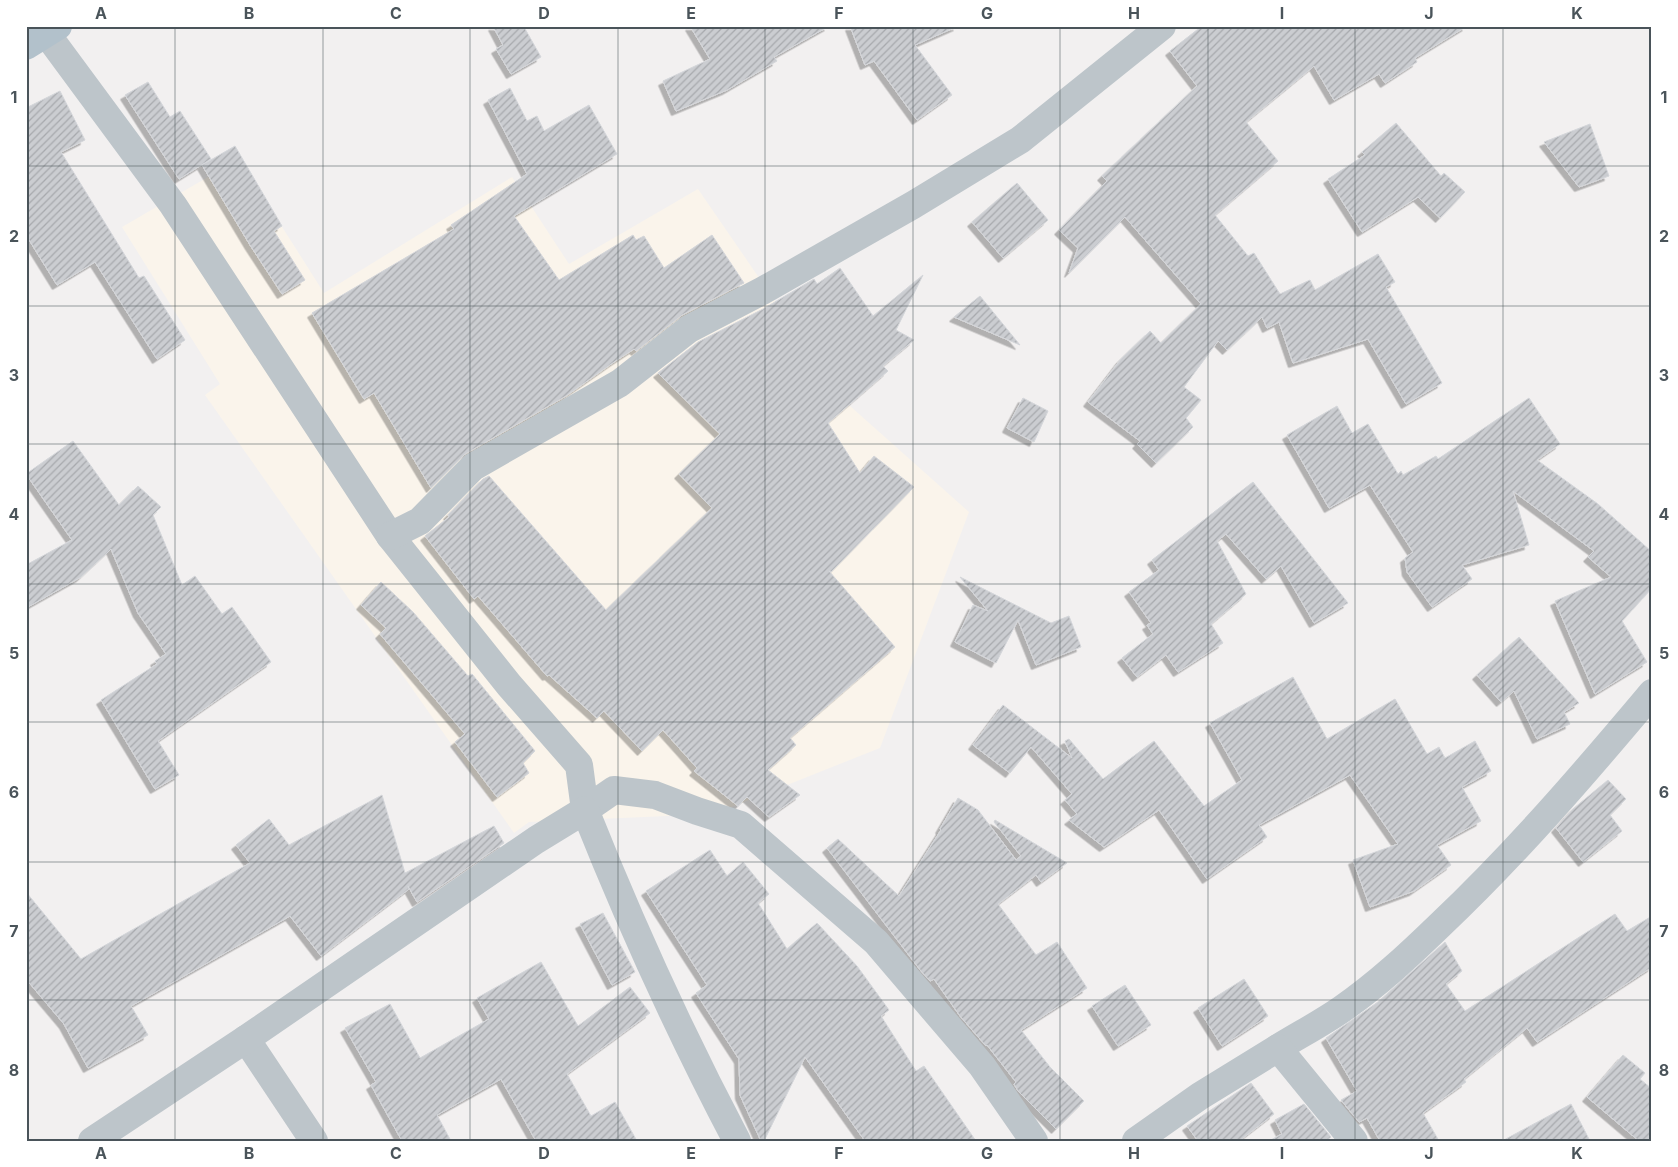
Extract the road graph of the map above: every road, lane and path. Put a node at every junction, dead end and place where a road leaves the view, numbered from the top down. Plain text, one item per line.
1 (1162, 26) edge
2 (42, 33) edge
3 (390, 536) junction
4 (1652, 693) edge
5 (584, 810) junction
6 (246, 1039) junction
7 (1278, 1048) junction
8 (92, 1141) edge
9 (314, 1141) edge
10 (737, 1141) edge
11 (1034, 1141) edge
12 (1136, 1141) edge
13 (1354, 1141) edge

1 - 3 street
2 - 3 street
3 - 5 street
4 - 7 street
5 - 6 street
5 - 10 street
5 - 11 street
6 - 8 street
6 - 9 street
7 - 12 street
7 - 13 street

